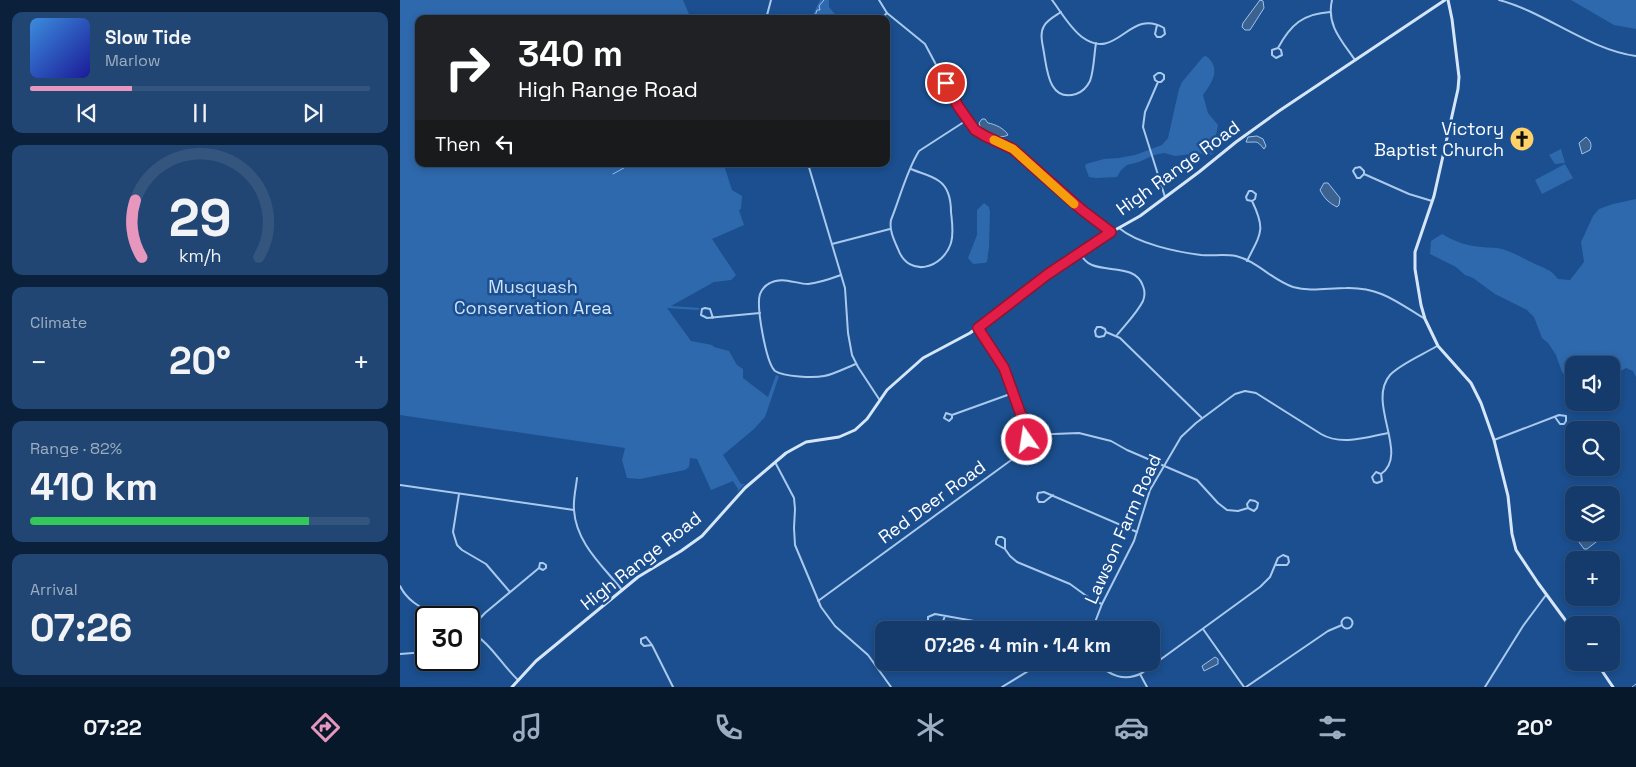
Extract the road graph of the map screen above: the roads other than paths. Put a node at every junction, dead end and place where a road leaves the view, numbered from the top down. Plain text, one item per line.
1 (771, 0) edge
2 (879, 0) edge
3 (1052, 0) edge
4 (1332, 0) edge
5 (1446, 0) edge
6 (1499, 0) edge
7 (1061, 12) junction
8 (1330, 12) junction
9 (887, 13) joint
10 (767, 15) edge
11 (889, 15) edge
12 (890, 15) edge
13 (1157, 24) junction
14 (1096, 43) junction
15 (1278, 48) junction
16 (1636, 56) edge
17 (1355, 60) junction
18 (1158, 82) junction
19 (967, 120) junction
20 (809, 167) edge
21 (911, 169) junction
22 (1364, 174) junction
23 (1166, 197) junction
24 (1252, 201) junction
25 (1432, 201) junction
26 (890, 228) junction
27 (1119, 228) junction
28 (1111, 232) junction
29 (832, 244) junction
30 (1079, 252) junction
31 (1247, 260) junction
32 (841, 275) junction
33 (760, 313) junction
34 (712, 318) junction
35 (1425, 319) junction
36 (978, 328) junction
37 (1106, 332) junction
38 (1117, 336) junction
39 (1438, 346) junction
40 (856, 364) junction
41 (1013, 393) junction
42 (879, 399) junction
43 (952, 415) dead end
44 (1554, 417) junction
45 (1202, 418) junction
46 (1388, 433) junction
47 (1028, 436) junction
48 (1494, 440) junction
49 (775, 462) junction
50 (1164, 465) junction
51 (1381, 474) junction
52 (577, 478) dead end
53 (400, 486) edge
54 (459, 494) junction
55 (1053, 495) junction
56 (1248, 508) junction
57 (574, 510) junction
58 (1137, 532) junction
59 (1005, 549) junction
60 (1275, 565) junction
61 (539, 568) dead end
62 (400, 586) edge
63 (622, 590) junction
64 (510, 592) junction
65 (1546, 595) junction
66 (818, 600) junction
67 (1102, 604) junction
68 (419, 606) edge
69 (945, 616) junction
70 (480, 618) edge
71 (1565, 620) edge
72 (974, 621) edge
73 (1095, 621) edge
74 (1342, 625) junction
75 (1203, 629) junction
76 (480, 639) edge
77 (652, 645) junction
78 (415, 653) edge
79 (400, 654) edge
80 (1029, 671) edge
81 (1107, 671) edge
82 (1602, 671) edge
83 (1140, 674) junction
84 (518, 680) junction
85 (512, 687) edge
86 (673, 687) edge
87 (891, 687) edge
88 (1002, 687) edge
89 (1148, 687) edge
90 (1245, 687) edge
91 (1486, 687) edge
92 (1613, 687) edge

1 - 10 street
2 - 9 street
3 - 7 street
4 - 8 street
5 - 17 street, High Range Road
5 - 25 street
6 - 16 street
7 - 14 street
7 - 14 street
8 - 15 street
8 - 17 street
9 - 11 street
12 - 19 street
13 - 13 street
13 - 14 street
15 - 15 street
17 - 23 street, High Range Road
18 - 18 street
18 - 23 street
19 - 21 street
19 - 28 street
20 - 29 street
21 - 26 street
21 - 26 street
22 - 22 street
22 - 25 street
23 - 27 street, High Range Road
24 - 24 street
24 - 31 street
25 - 35 street
26 - 29 street
27 - 28 street, High Range Road
27 - 31 street
28 - 30 street, High Range Road
29 - 32 street
30 - 36 street, High Range Road
30 - 38 street
31 - 35 street
32 - 33 street
32 - 40 street
33 - 34 street
33 - 40 street
34 - 34 street
35 - 39 street
36 - 41 street
36 - 42 street, High Range Road
37 - 37 street
37 - 38 street
38 - 45 street
39 - 46 street
39 - 48 street
40 - 42 street
41 - 43 street
41 - 47 street
42 - 49 street, High Range Road
44 - 44 street
44 - 48 street
45 - 46 street, Lawson Farm Road
45 - 50 street, Lawson Farm Road
46 - 51 street
47 - 50 street
47 - 66 street, Red Deer Road
48 - 65 street
49 - 63 street, High Range Road
49 - 66 street
50 - 56 street
50 - 58 street, Lawson Farm Road
51 - 51 street
52 - 57 street
53 - 54 street
54 - 57 street
54 - 64 street
55 - 55 street
55 - 58 street
56 - 56 street
57 - 63 street
58 - 67 street, Lawson Farm Road
59 - 59 street
59 - 67 street
60 - 60 street
60 - 75 street
61 - 64 street
62 - 68 street
63 - 84 street, High Range Road
64 - 70 street
65 - 71 street
65 - 91 street
66 - 87 street
67 - 73 street, Lawson Farm Road
69 - 69 street
69 - 72 street
74 - 74 street
74 - 90 street
75 - 83 street
75 - 90 street
76 - 84 street
77 - 77 street
77 - 86 street
78 - 79 street
80 - 88 street
81 - 83 street
82 - 92 street
83 - 89 street
84 - 85 street, High Range Road

